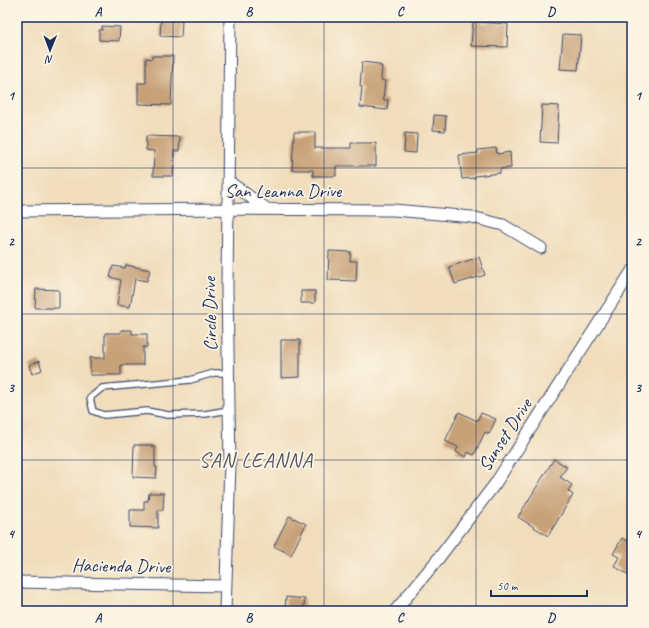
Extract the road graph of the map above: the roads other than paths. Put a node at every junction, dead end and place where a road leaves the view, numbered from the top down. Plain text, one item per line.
1 (230, 17) edge
2 (228, 181) junction
3 (228, 209) junction
4 (267, 209) junction
5 (17, 211) edge
6 (541, 248) dead end
7 (632, 271) edge
8 (229, 373) junction
9 (229, 410) junction
10 (17, 582) edge
11 (225, 586) junction
12 (225, 611) edge
13 (395, 611) edge

1 - 2 street, Circle Drive
2 - 3 street, Circle Drive
2 - 4 street
3 - 4 street, San Leanna Drive
3 - 5 street, San Leanna Drive
3 - 8 street, Circle Drive
4 - 6 street, San Leanna Drive
7 - 13 street, Sunset Drive
8 - 9 street, Circle Drive
8 - 9 lane
9 - 11 street, Circle Drive
10 - 11 street, Hacienda Drive
11 - 12 street, Circle Drive

